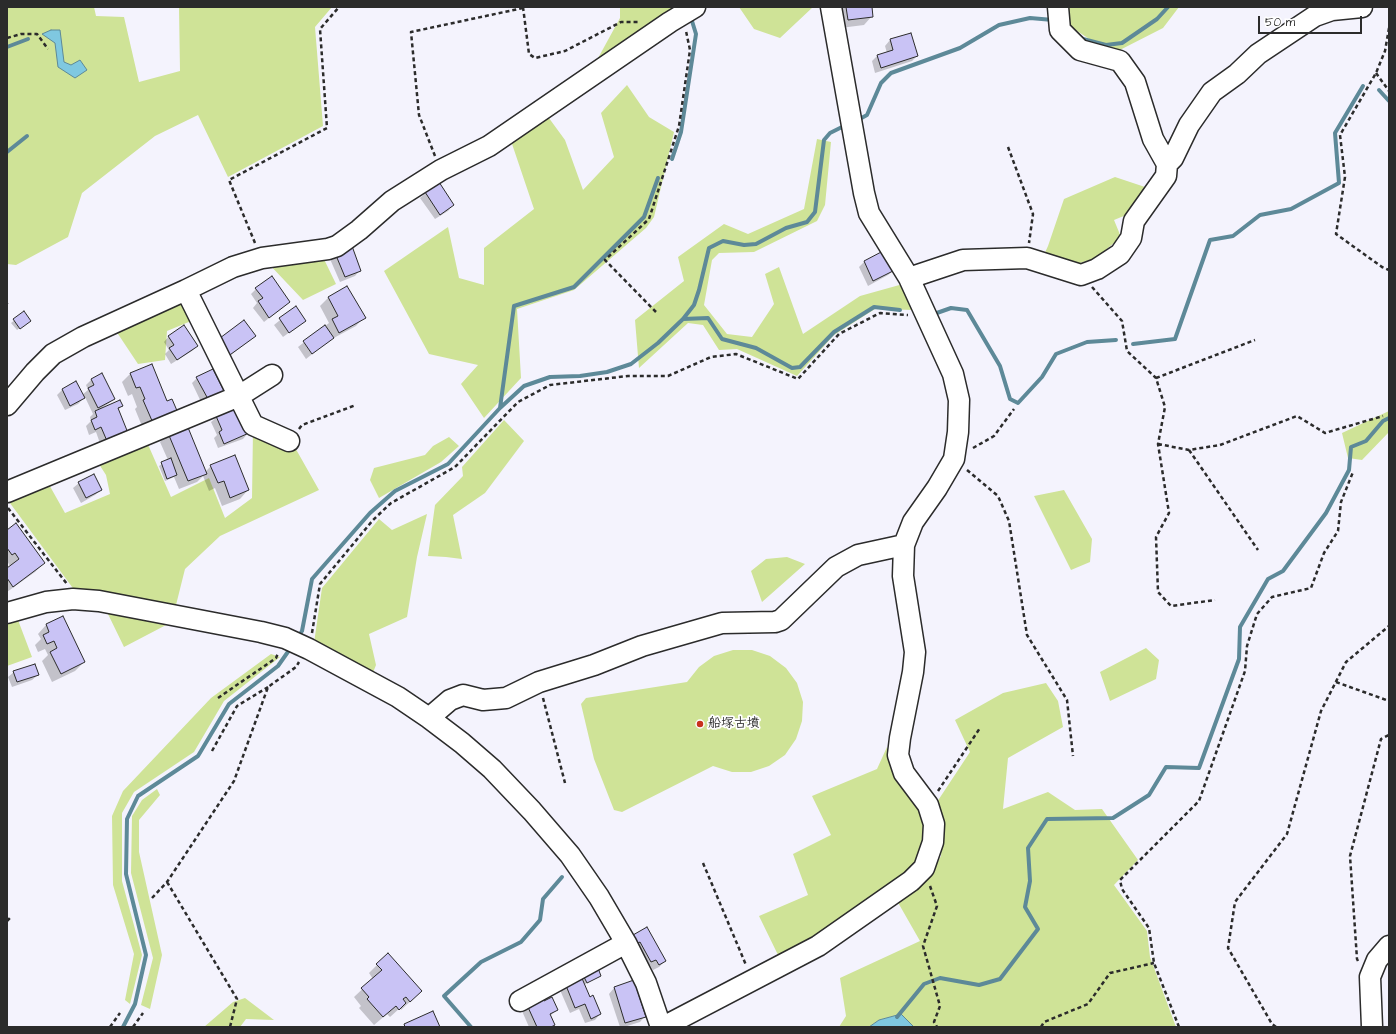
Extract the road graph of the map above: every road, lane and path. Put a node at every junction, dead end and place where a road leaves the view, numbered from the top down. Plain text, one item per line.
1 (339, 7) edge
2 (831, 7) edge
3 (1362, 7) edge
4 (523, 8) edge
5 (689, 11) edge
6 (1059, 18) edge
7 (642, 22) dead end
8 (1389, 28) edge
9 (7, 38) edge
10 (48, 49) dead end
11 (1376, 73) junction
12 (1389, 91) edge
13 (1008, 147) dead end
14 (1167, 164) junction
15 (441, 170) junction
16 (262, 258) junction
17 (1026, 258) junction
18 (1389, 270) edge
19 (1081, 275) junction
20 (909, 278) junction
21 (186, 290) junction
22 (656, 312) dead end
23 (925, 312) junction
24 (1255, 340) dead end
25 (272, 375) dead end
26 (1156, 378) junction
27 (239, 396) junction
28 (7, 405) edge
29 (356, 405) dead end
30 (1014, 409) dead end
31 (1383, 416) dead end
32 (289, 441) joint
33 (1158, 444) junction
34 (1189, 450) junction
35 (954, 459) junction
36 (1353, 472) dead end
37 (7, 492) edge
38 (7, 507) edge
39 (904, 545) junction
40 (1258, 550) dead end
41 (73, 599) junction
42 (1215, 600) dead end
43 (7, 614) edge
44 (1389, 626) edge
45 (286, 638) junction
46 (309, 649) junction
47 (539, 682) junction
48 (1336, 682) junction
49 (268, 687) junction
50 (218, 698) dead end
51 (1389, 701) edge
52 (429, 718) junction
53 (980, 728) dead end
54 (1389, 735) edge
55 (212, 751) dead end
56 (1073, 756) dead end
57 (565, 783) dead end
58 (928, 805) junction
59 (703, 863) dead end
60 (924, 868) junction
61 (167, 882) junction
62 (152, 898) dead end
63 (11, 917) dead end
64 (7, 921) edge
65 (626, 943) junction
66 (1389, 946) edge
67 (1154, 963) junction
68 (1370, 977) junction
69 (752, 980) junction
70 (520, 1001) dead end
71 (120, 1013) dead end
72 (143, 1013) dead end
73 (110, 1027) edge
74 (133, 1027) edge
75 (230, 1027) edge
76 (662, 1027) edge
77 (937, 1027) edge
78 (1041, 1027) edge
79 (1180, 1027) edge
80 (1276, 1027) edge
81 (1372, 1027) edge

1 - 16 path
2 - 20 street
3 - 14 street
4 - 7 path
4 - 15 path
5 - 15 street
5 - 22 path
6 - 14 street
8 - 11 path
9 - 10 path
11 - 12 path
11 - 18 path
13 - 17 path
14 - 19 street
15 - 16 street
16 - 21 street
17 - 19 street
17 - 20 street
19 - 26 path
20 - 23 street
21 - 27 street
21 - 28 street
23 - 35 street
23 - 46 path
24 - 26 path
25 - 27 street
26 - 33 path
27 - 32 street
27 - 37 street
29 - 32 path
30 - 35 path
31 - 34 path
33 - 34 path
33 - 42 path
34 - 40 path
35 - 39 street
35 - 56 path
36 - 67 path
38 - 41 path
39 - 47 street
39 - 58 street
41 - 43 street
41 - 45 street
44 - 48 path
45 - 46 street
45 - 50 path
46 - 49 path
46 - 52 street
47 - 52 street
47 - 57 path
48 - 51 path
48 - 80 path
49 - 55 path
49 - 61 path
52 - 65 street
53 - 58 path
54 - 68 path
58 - 60 street
59 - 69 path
60 - 69 street
60 - 77 path
61 - 62 path
61 - 75 path
63 - 64 path
65 - 70 street
65 - 76 street
66 - 68 street
67 - 78 path
67 - 79 path
68 - 81 street
69 - 76 street
71 - 73 path
72 - 74 path

